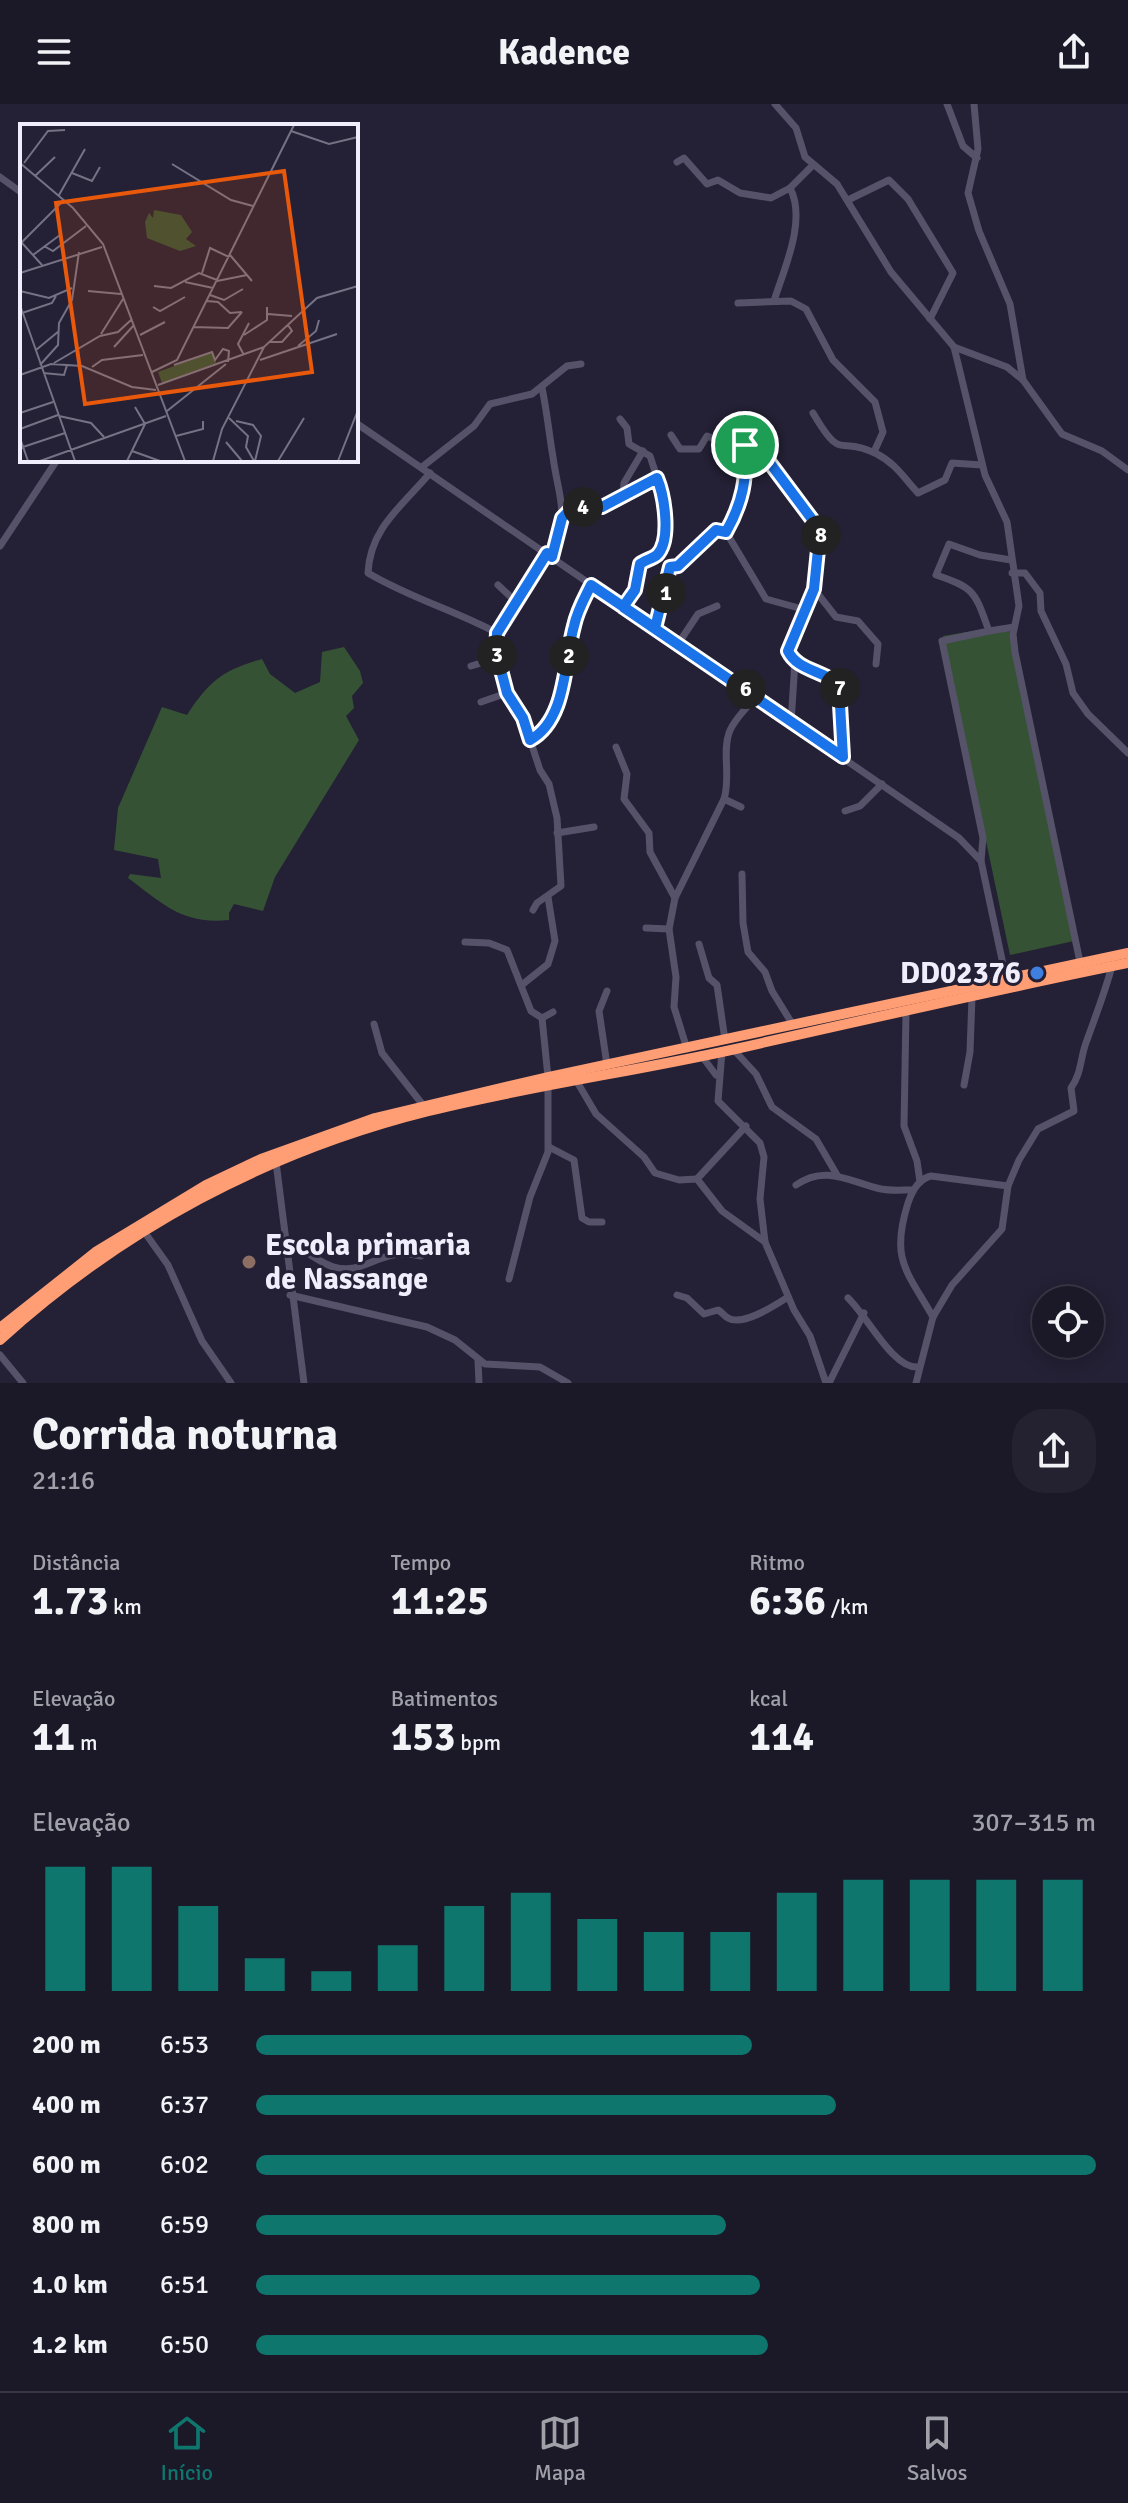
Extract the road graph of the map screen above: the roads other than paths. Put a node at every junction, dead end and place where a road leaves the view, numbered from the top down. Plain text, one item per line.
1 (775, 104) edge
2 (947, 104) edge
3 (974, 104) edge
4 (977, 158) junction
5 (677, 162) dead end
6 (812, 166) junction
7 (0, 177) edge
8 (790, 188) junction
9 (20, 192) edge
10 (848, 200) junction
11 (774, 301) junction
12 (738, 303) dead end
13 (930, 319) junction
14 (954, 347) junction
15 (581, 364) dead end
16 (1023, 380) junction
17 (542, 388) junction
18 (813, 413) dead end
19 (620, 419) dead end
20 (358, 424) edge
21 (671, 435) dead end
22 (745, 445) junction
23 (643, 451) junction
24 (874, 452) junction
25 (56, 462) edge
26 (982, 465) junction
27 (422, 467) junction
28 (1128, 470) edge
29 (430, 473) junction
30 (657, 478) junction
31 (623, 493) junction
32 (562, 518) junction
33 (726, 532) junction
34 (0, 546) edge
35 (549, 555) junction
36 (1011, 560) junction
37 (1012, 573) junction
38 (498, 585) dead end
39 (591, 585) junction
40 (814, 589) junction
41 (515, 601) junction
42 (717, 606) dead end
43 (623, 607) junction
44 (806, 610) junction
45 (1014, 627) junction
46 (655, 628) junction
47 (989, 631) junction
48 (497, 633) junction
49 (678, 644) junction
50 (498, 658) junction
51 (795, 661) junction
52 (876, 664) dead end
53 (471, 666) dead end
54 (507, 693) junction
55 (756, 696) junction
56 (481, 702) dead end
57 (791, 723) junction
58 (530, 740) junction
59 (616, 747) dead end
60 (1128, 753) edge
61 (843, 757) junction
62 (882, 784) junction
63 (724, 799) junction
64 (741, 807) dead end
65 (845, 811) dead end
66 (594, 827) dead end
67 (557, 833) junction
68 (981, 861) junction
69 (742, 874) dead end
70 (548, 897) junction
71 (675, 898) junction
72 (533, 910) dead end
73 (646, 928) dead end
74 (669, 929) junction
75 (465, 942) dead end
76 (699, 944) dead end
77 (1128, 953) edge
78 (1080, 962) junction
79 (1128, 963) edge
80 (1112, 966) junction
81 (523, 984) junction
82 (1007, 985) junction
83 (607, 991) dead end
84 (972, 997) junction
85 (553, 1012) dead end
86 (906, 1012) junction
87 (542, 1018) junction
88 (374, 1024) dead end
89 (793, 1025) junction
90 (727, 1047) junction
91 (687, 1049) junction
92 (701, 1055) junction
93 (607, 1065) junction
94 (717, 1077) junction
95 (576, 1080) junction
96 (548, 1081) junction
97 (964, 1085) dead end
98 (423, 1105) junction
99 (746, 1126) junction
100 (549, 1147) junction
101 (276, 1162) junction
102 (837, 1175) junction
103 (697, 1179) junction
104 (920, 1182) junction
105 (796, 1185) dead end
106 (1008, 1186) junction
107 (912, 1190) junction
108 (602, 1222) dead end
109 (143, 1230) junction
110 (284, 1237) junction
111 (765, 1242) junction
112 (421, 1256) dead end
113 (509, 1279) dead end
114 (290, 1295) junction
115 (677, 1295) dead end
116 (788, 1297) junction
117 (848, 1298) dead end
118 (864, 1313) junction
119 (933, 1317) junction
120 (0, 1328) edge
121 (0, 1340) edge
122 (0, 1355) edge
123 (478, 1361) junction
124 (918, 1367) junction
125 (23, 1383) edge
126 (231, 1383) edge
127 (304, 1383) edge
128 (479, 1383) edge
129 (568, 1383) edge
130 (827, 1383) edge
131 (916, 1383) edge

1 - 6 street
2 - 4 street
3 - 4 street
4 - 16 street
5 - 8 street
6 - 8 street
6 - 10 street
7 - 9 street
8 - 11 street
10 - 13 street
10 - 13 street
11 - 12 street
11 - 24 street
13 - 14 street
14 - 16 street
14 - 26 street
15 - 17 street
16 - 28 street
17 - 27 street
17 - 32 street
18 - 24 street
19 - 23 street
20 - 27 street
21 - 22 street
22 - 33 street
22 - 40 street
23 - 30 street
23 - 31 street
24 - 26 street
25 - 34 street
26 - 36 street
27 - 29 street
29 - 35 street
29 - 48 street
30 - 31 street
30 - 43 street
31 - 32 street
32 - 35 street
33 - 44 street
33 - 46 street
35 - 39 street
35 - 41 street
36 - 37 street
36 - 47 street
37 - 45 street
37 - 60 street
38 - 41 street
39 - 43 street
39 - 58 street
40 - 44 street
40 - 52 street
41 - 48 street
42 - 49 street
43 - 46 street
44 - 51 street
45 - 47 street
45 - 78 street
46 - 49 street
47 - 68 street
48 - 50 street
49 - 55 street
50 - 53 street
50 - 54 street
51 - 57 street
51 - 61 street
54 - 56 street
54 - 58 street
55 - 57 street
55 - 63 street
57 - 61 street
58 - 67 street
59 - 71 street
61 - 62 street
62 - 65 street
62 - 68 street
63 - 64 street
63 - 71 street
66 - 67 street
67 - 70 street
68 - 82 street
69 - 89 street
70 - 72 street
70 - 81 street
71 - 74 street
73 - 74 street
74 - 91 street
75 - 81 street
76 - 90 street
77 - 78 highway
78 - 82 highway
79 - 80 highway
80 - 82 highway
80 - 106 street
81 - 87 street
82 - 84 highway
82 - 89 highway
83 - 93 street
84 - 86 highway
84 - 97 street
85 - 87 street
86 - 90 highway
86 - 104 street
87 - 96 street
88 - 98 street
89 - 90 highway
90 - 91 highway
90 - 92 highway
90 - 94 street
90 - 102 street
91 - 93 highway
92 - 94 street
92 - 95 highway
93 - 96 highway
94 - 99 street
95 - 96 highway
95 - 103 street
96 - 98 highway
96 - 100 street
96 - 101 highway
98 - 120 highway
99 - 103 street
99 - 111 street
100 - 108 street
100 - 113 street
101 - 109 highway
101 - 110 street
102 - 105 street
102 - 107 street
103 - 111 street
104 - 106 street
104 - 107 street
106 - 119 street
107 - 119 street
109 - 121 highway
109 - 126 street
110 - 112 street
110 - 114 street
111 - 116 street
114 - 123 street
114 - 127 street
115 - 116 street
116 - 130 street
117 - 118 street
118 - 124 street
118 - 130 street
119 - 124 street
122 - 125 street
123 - 128 street
123 - 129 street
124 - 131 street

